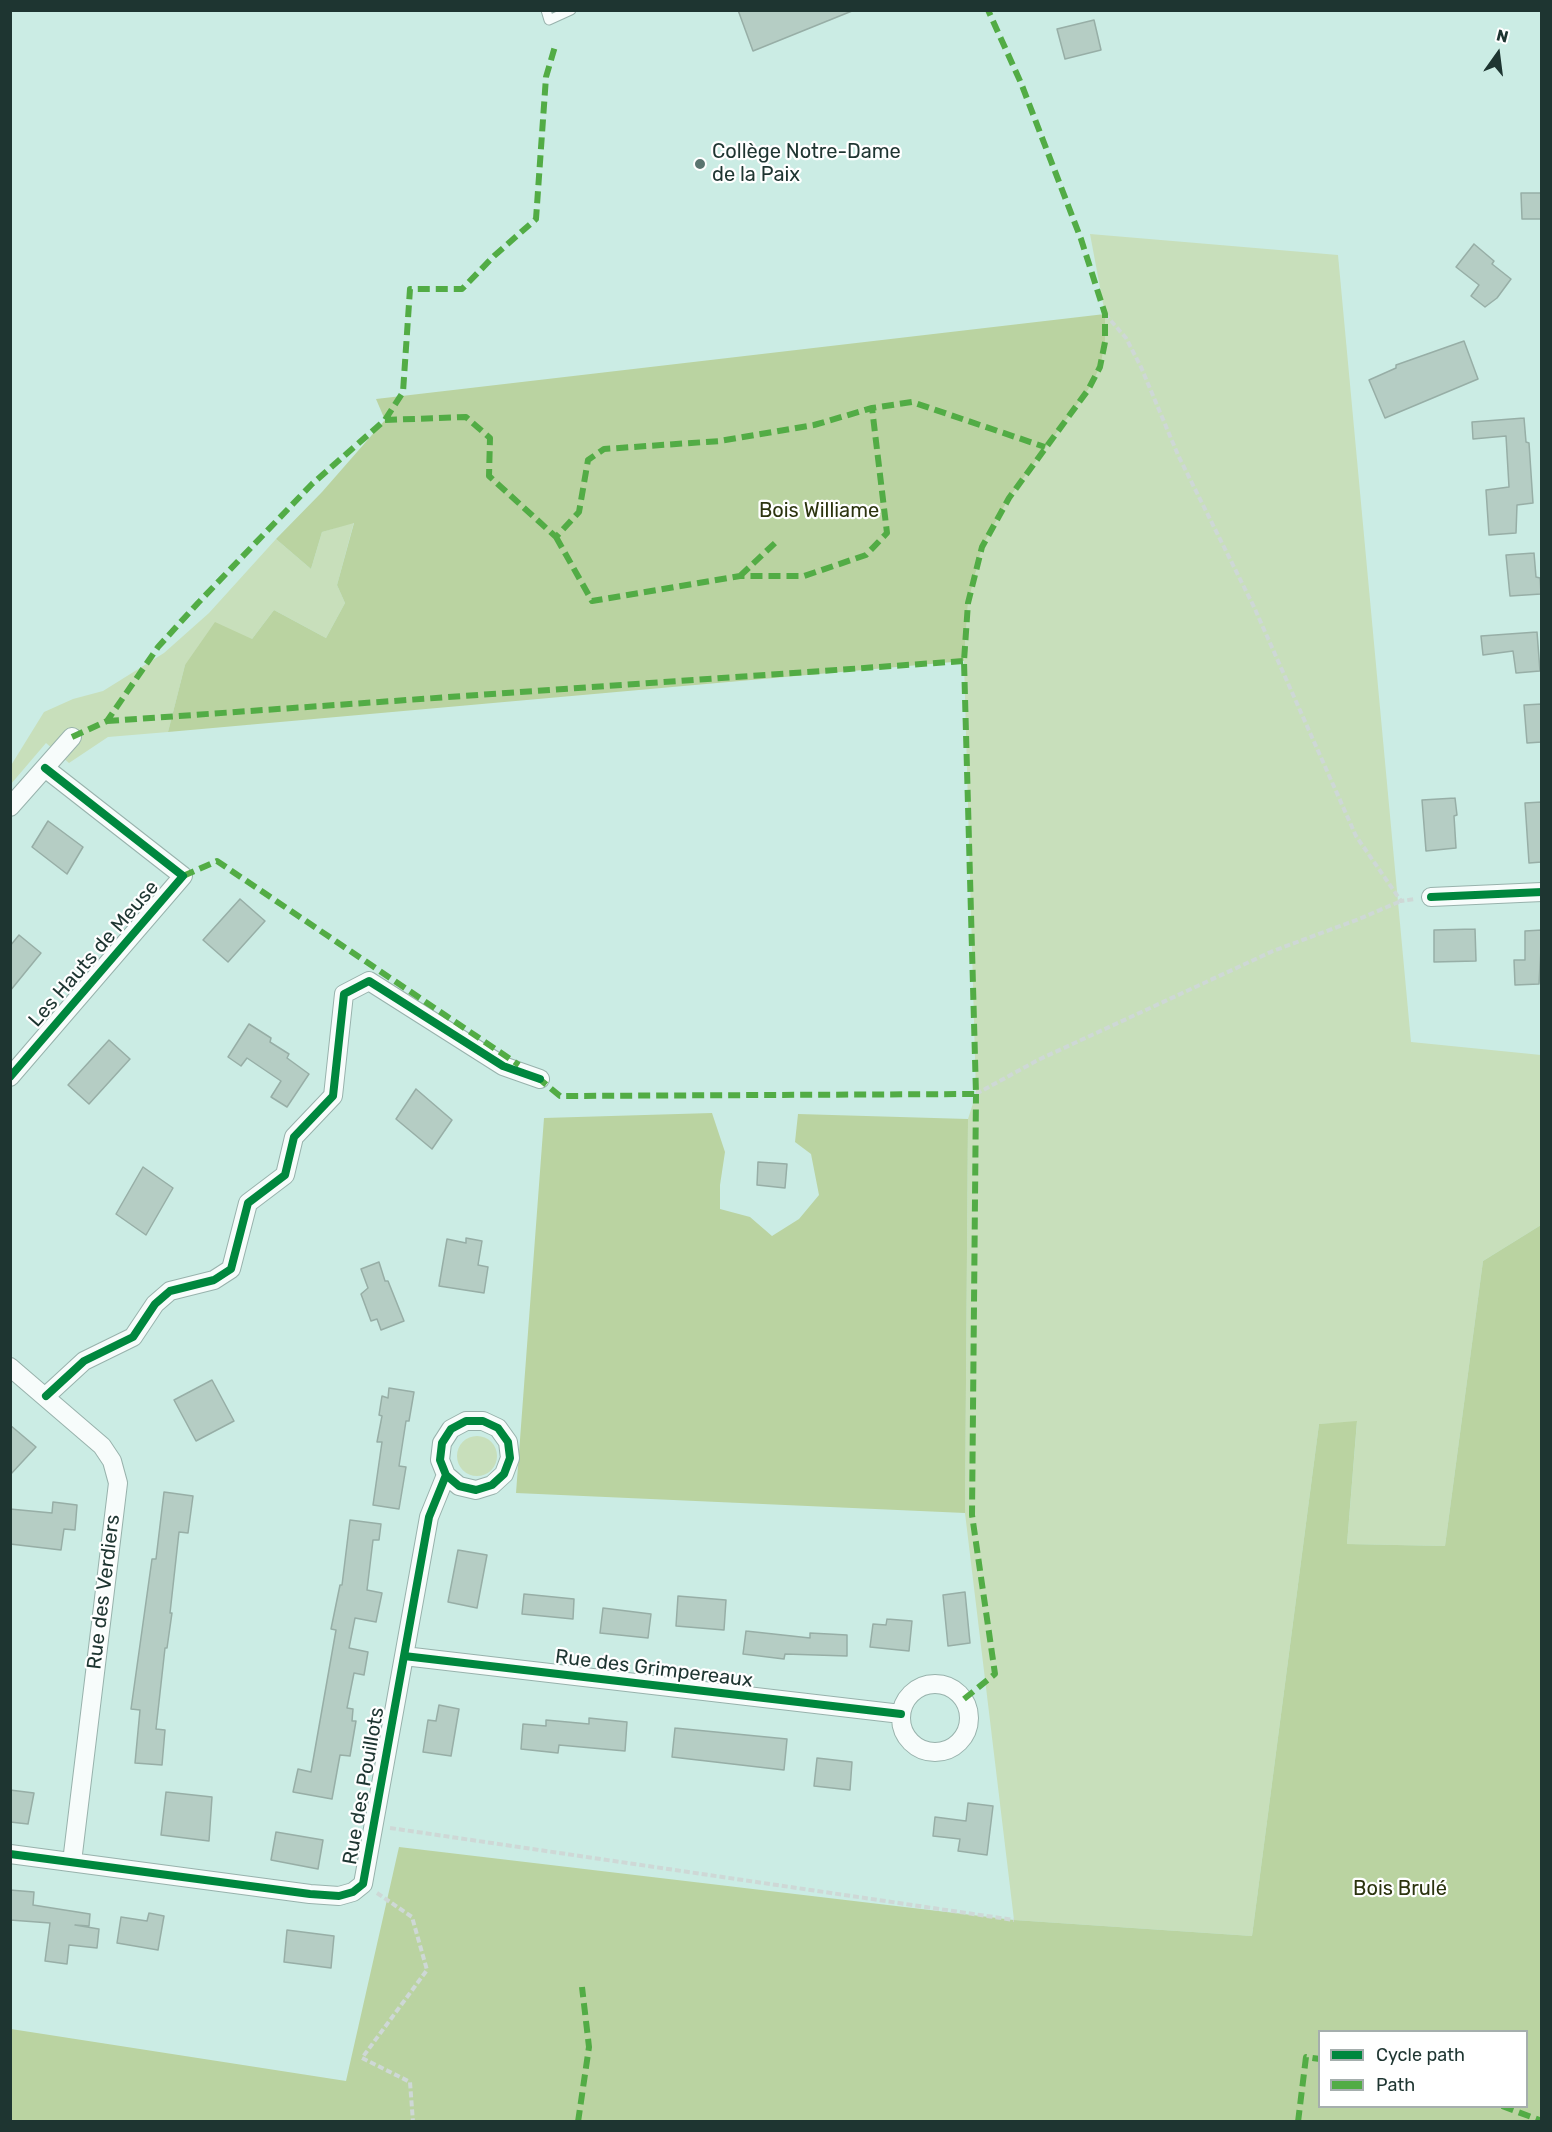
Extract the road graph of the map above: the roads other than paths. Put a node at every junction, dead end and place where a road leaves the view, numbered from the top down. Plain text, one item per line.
1 (546, 10) edge
2 (571, 10) edge
3 (72, 737) dead end
4 (45, 768) junction
5 (10, 807) edge
6 (1542, 892) edge
7 (1431, 897) road end
8 (10, 1077) edge
9 (540, 1079) dead end
10 (10, 1367) edge
11 (46, 1396) junction
12 (446, 1475) dead end
13 (404, 1656) junction
14 (901, 1713) dead end
15 (10, 1854) edge
16 (72, 1862) junction

1 - 2 lane
3 - 4 street
4 - 5 street
4 - 8 street, Les Hauts de Meuse
6 - 7 street
9 - 11 street
10 - 11 street, Rue des Verdiers
11 - 16 street, Rue des Verdiers
12 - 13 street, Rue des Pouillots
13 - 14 street, Rue des Grimpereaux
13 - 16 street, Rue des Pouillots
15 - 16 street

